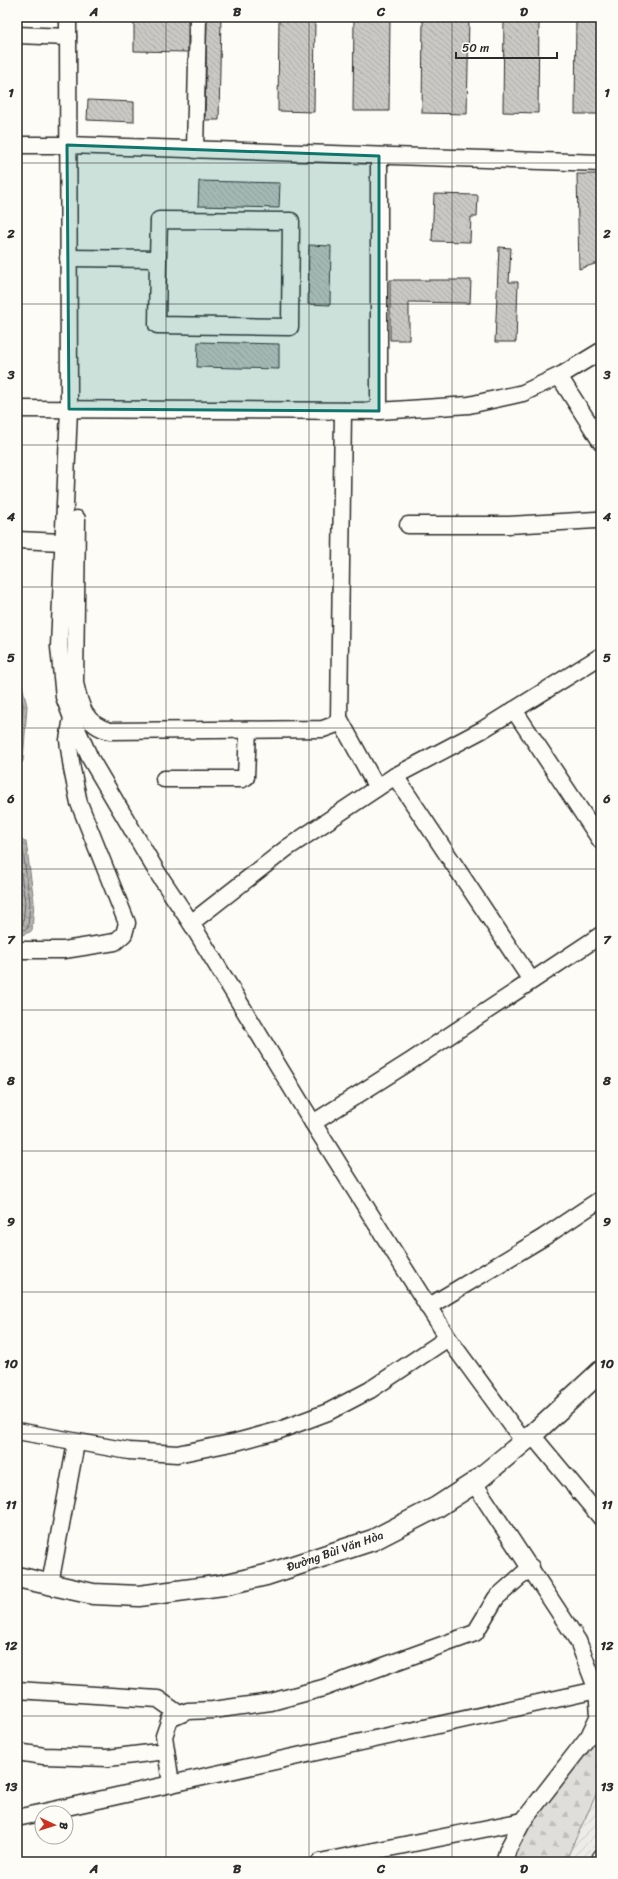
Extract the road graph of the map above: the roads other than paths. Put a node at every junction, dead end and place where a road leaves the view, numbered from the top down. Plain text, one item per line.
1 (68, 17) edge
2 (198, 17) edge
3 (17, 35) edge
4 (68, 37) junction
5 (17, 145) edge
6 (67, 145) junction
7 (195, 150) junction
8 (379, 156) junction
9 (601, 163) edge
10 (68, 258) junction
11 (158, 259) junction
12 (601, 351) edge
13 (559, 376) junction
14 (17, 409) edge
15 (69, 409) junction
16 (343, 410) junction
17 (379, 411) junction
18 (601, 442) edge
19 (77, 519) dead end
20 (599, 522) edge
21 (408, 525) dead end
22 (17, 540) edge
23 (63, 542) junction
24 (601, 656) edge
25 (514, 710) junction
26 (72, 718) junction
27 (339, 718) junction
28 (248, 730) junction
29 (395, 776) junction
30 (164, 779) dead end
31 (377, 788) junction
32 (601, 841) edge
33 (191, 923) junction
34 (601, 935) edge
35 (17, 950) edge
36 (532, 980) junction
37 (313, 1123) junction
38 (601, 1199) edge
39 (428, 1306) junction
40 (448, 1338) junction
41 (601, 1371) edge
42 (17, 1431) edge
43 (528, 1438) junction
44 (76, 1443) junction
45 (474, 1483) junction
46 (601, 1518) edge
47 (531, 1568) junction
48 (17, 1577) edge
49 (50, 1584) junction
50 (17, 1690) edge
51 (597, 1690) junction
52 (179, 1714) junction
53 (600, 1715) edge
54 (166, 1751) junction
55 (17, 1752) edge
56 (171, 1784) junction
57 (17, 1818) edge
58 (523, 1821) junction
59 (601, 1857) edge
60 (320, 1862) edge
61 (504, 1862) edge
62 (599, 1862) edge

1 - 4 street
2 - 7 street
3 - 4 street
4 - 6 street
5 - 6 street
6 - 7 street
6 - 10 street
7 - 8 street
8 - 9 street
8 - 17 street
10 - 11 street
10 - 15 street
11 - 11 street
12 - 13 street
13 - 17 street
13 - 18 street
14 - 15 street
15 - 16 street
15 - 23 street
16 - 17 street
16 - 27 street
19 - 28 street
20 - 21 street
22 - 23 street
23 - 26 street
24 - 25 street
25 - 29 street
25 - 32 street
26 - 33 street
26 - 35 street
27 - 28 street
27 - 31 street
28 - 30 street
29 - 31 street
29 - 36 street
31 - 33 street
33 - 37 street
34 - 36 street
36 - 37 street
37 - 39 street
38 - 39 street
39 - 40 street
40 - 43 street
40 - 44 street
41 - 43 main road, Đường Bùi Văn Hòa
42 - 44 street
43 - 45 main road, Đường Bùi Văn Hòa
43 - 46 street
44 - 49 street
45 - 47 street
45 - 49 main road, Đường Bùi Văn Hòa
47 - 51 street
47 - 52 street
48 - 49 main road, Đường Bùi Văn Hòa
50 - 52 street
51 - 53 street
51 - 56 street
52 - 54 street
53 - 58 street
54 - 55 street
54 - 56 street
56 - 57 street
58 - 60 street
58 - 61 street
59 - 62 street

